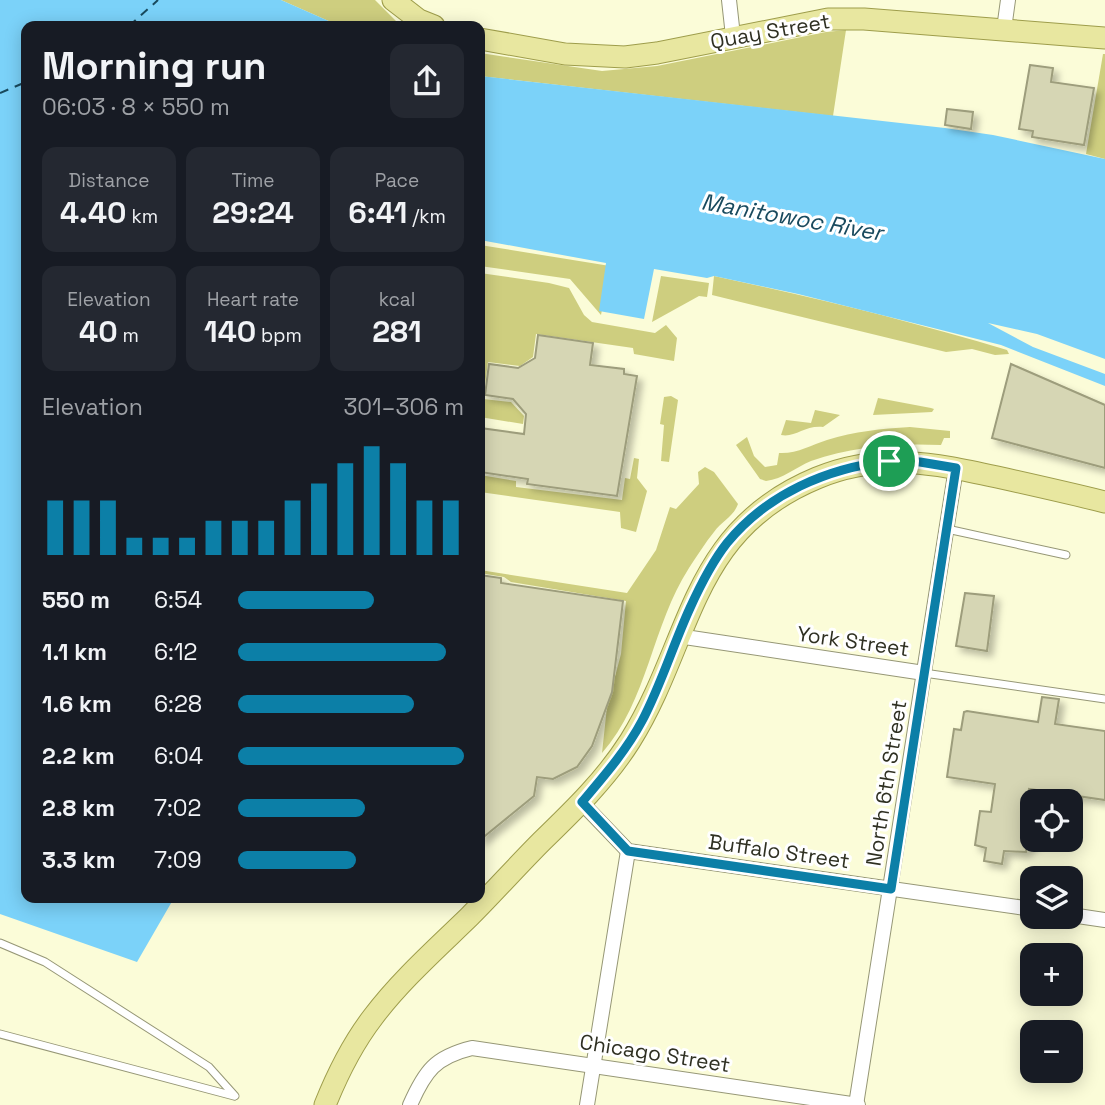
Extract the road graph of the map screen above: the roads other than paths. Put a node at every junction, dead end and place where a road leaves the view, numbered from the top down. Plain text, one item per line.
1 (393, 0) edge
2 (729, 0) edge
3 (1008, 0) edge
4 (422, 21) edge
5 (1004, 29) junction
6 (733, 36) junction
7 (1105, 38) edge
8 (485, 40) edge
9 (956, 468) junction
10 (1105, 502) edge
11 (946, 529) junction
12 (1066, 555) dead end
13 (678, 636) junction
14 (924, 673) junction
15 (1105, 699) edge
16 (582, 802) junction
17 (628, 851) junction
18 (891, 889) junction
19 (485, 900) edge
20 (482, 903) edge
21 (1020, 907) edge
22 (1083, 917) edge
23 (1105, 920) edge
24 (0, 943) edge
25 (0, 1034) edge
26 (593, 1066) junction
27 (235, 1096) junction
28 (232, 1105) edge
29 (325, 1105) edge
30 (410, 1105) edge
31 (587, 1105) edge
32 (857, 1105) edge

1 - 4 main road
2 - 6 street
3 - 5 street
5 - 6 main road, Quay Street
5 - 7 main road, Quay Street
6 - 8 main road, Quay Street
9 - 10 main road
9 - 11 street, North 6th Street
9 - 13 main road
11 - 12 lane
11 - 14 street, North 6th Street
13 - 14 street, York Street
13 - 16 main road
14 - 15 lane, York Street
14 - 18 street, North 6th Street
16 - 17 street
16 - 19 main road
17 - 18 street, Buffalo Street
17 - 26 street
18 - 21 street, Buffalo Street
18 - 32 street, North 6th Street
20 - 29 main road
22 - 23 street
24 - 27 lane
25 - 27 lane
26 - 30 street, Chicago Street
26 - 31 street
26 - 32 street, Chicago Street
27 - 28 lane

